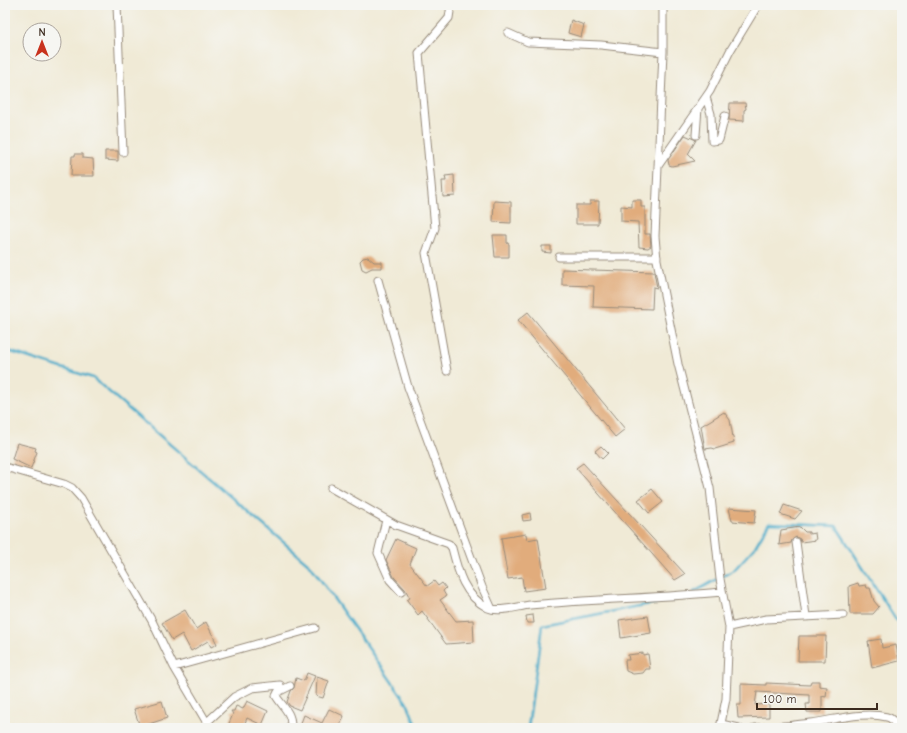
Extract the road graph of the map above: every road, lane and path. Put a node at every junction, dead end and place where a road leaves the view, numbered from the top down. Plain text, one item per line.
1 (117, 5) edge
2 (451, 5) edge
3 (663, 5) edge
4 (758, 5) edge
5 (508, 33) dead end
6 (663, 52) junction
7 (706, 96) junction
8 (698, 108) junction
9 (725, 116) dead end
10 (696, 134) dead end
11 (123, 152) dead end
12 (658, 166) junction
13 (559, 257) dead end
14 (657, 257) junction
15 (378, 280) dead end
16 (447, 371) dead end
17 (6, 470) edge
18 (331, 488) dead end
19 (386, 520) junction
20 (796, 542) dead end
21 (721, 589) junction
22 (401, 592) dead end
23 (492, 609) junction
24 (843, 615) dead end
25 (806, 616) junction
26 (729, 627) junction
27 (315, 628) dead end
28 (174, 667) junction
29 (280, 685) dead end
30 (290, 686) dead end
31 (208, 725) edge
32 (721, 726) edge
33 (290, 728) edge
34 (739, 728) edge
35 (755, 728) edge
36 (897, 728) edge

1 - 11 street
2 - 16 street
3 - 6 street
4 - 7 street
5 - 6 street
6 - 12 street
7 - 8 street
7 - 9 street
8 - 10 street
8 - 12 street
12 - 14 street
13 - 14 street
14 - 21 street
15 - 23 street
17 - 28 street
18 - 19 street
19 - 22 street
19 - 23 street
20 - 25 street
21 - 23 street
21 - 26 street
24 - 25 street
25 - 26 street
26 - 32 street
27 - 28 street
28 - 31 street
29 - 31 street
30 - 33 street
32 - 34 street
35 - 36 street

